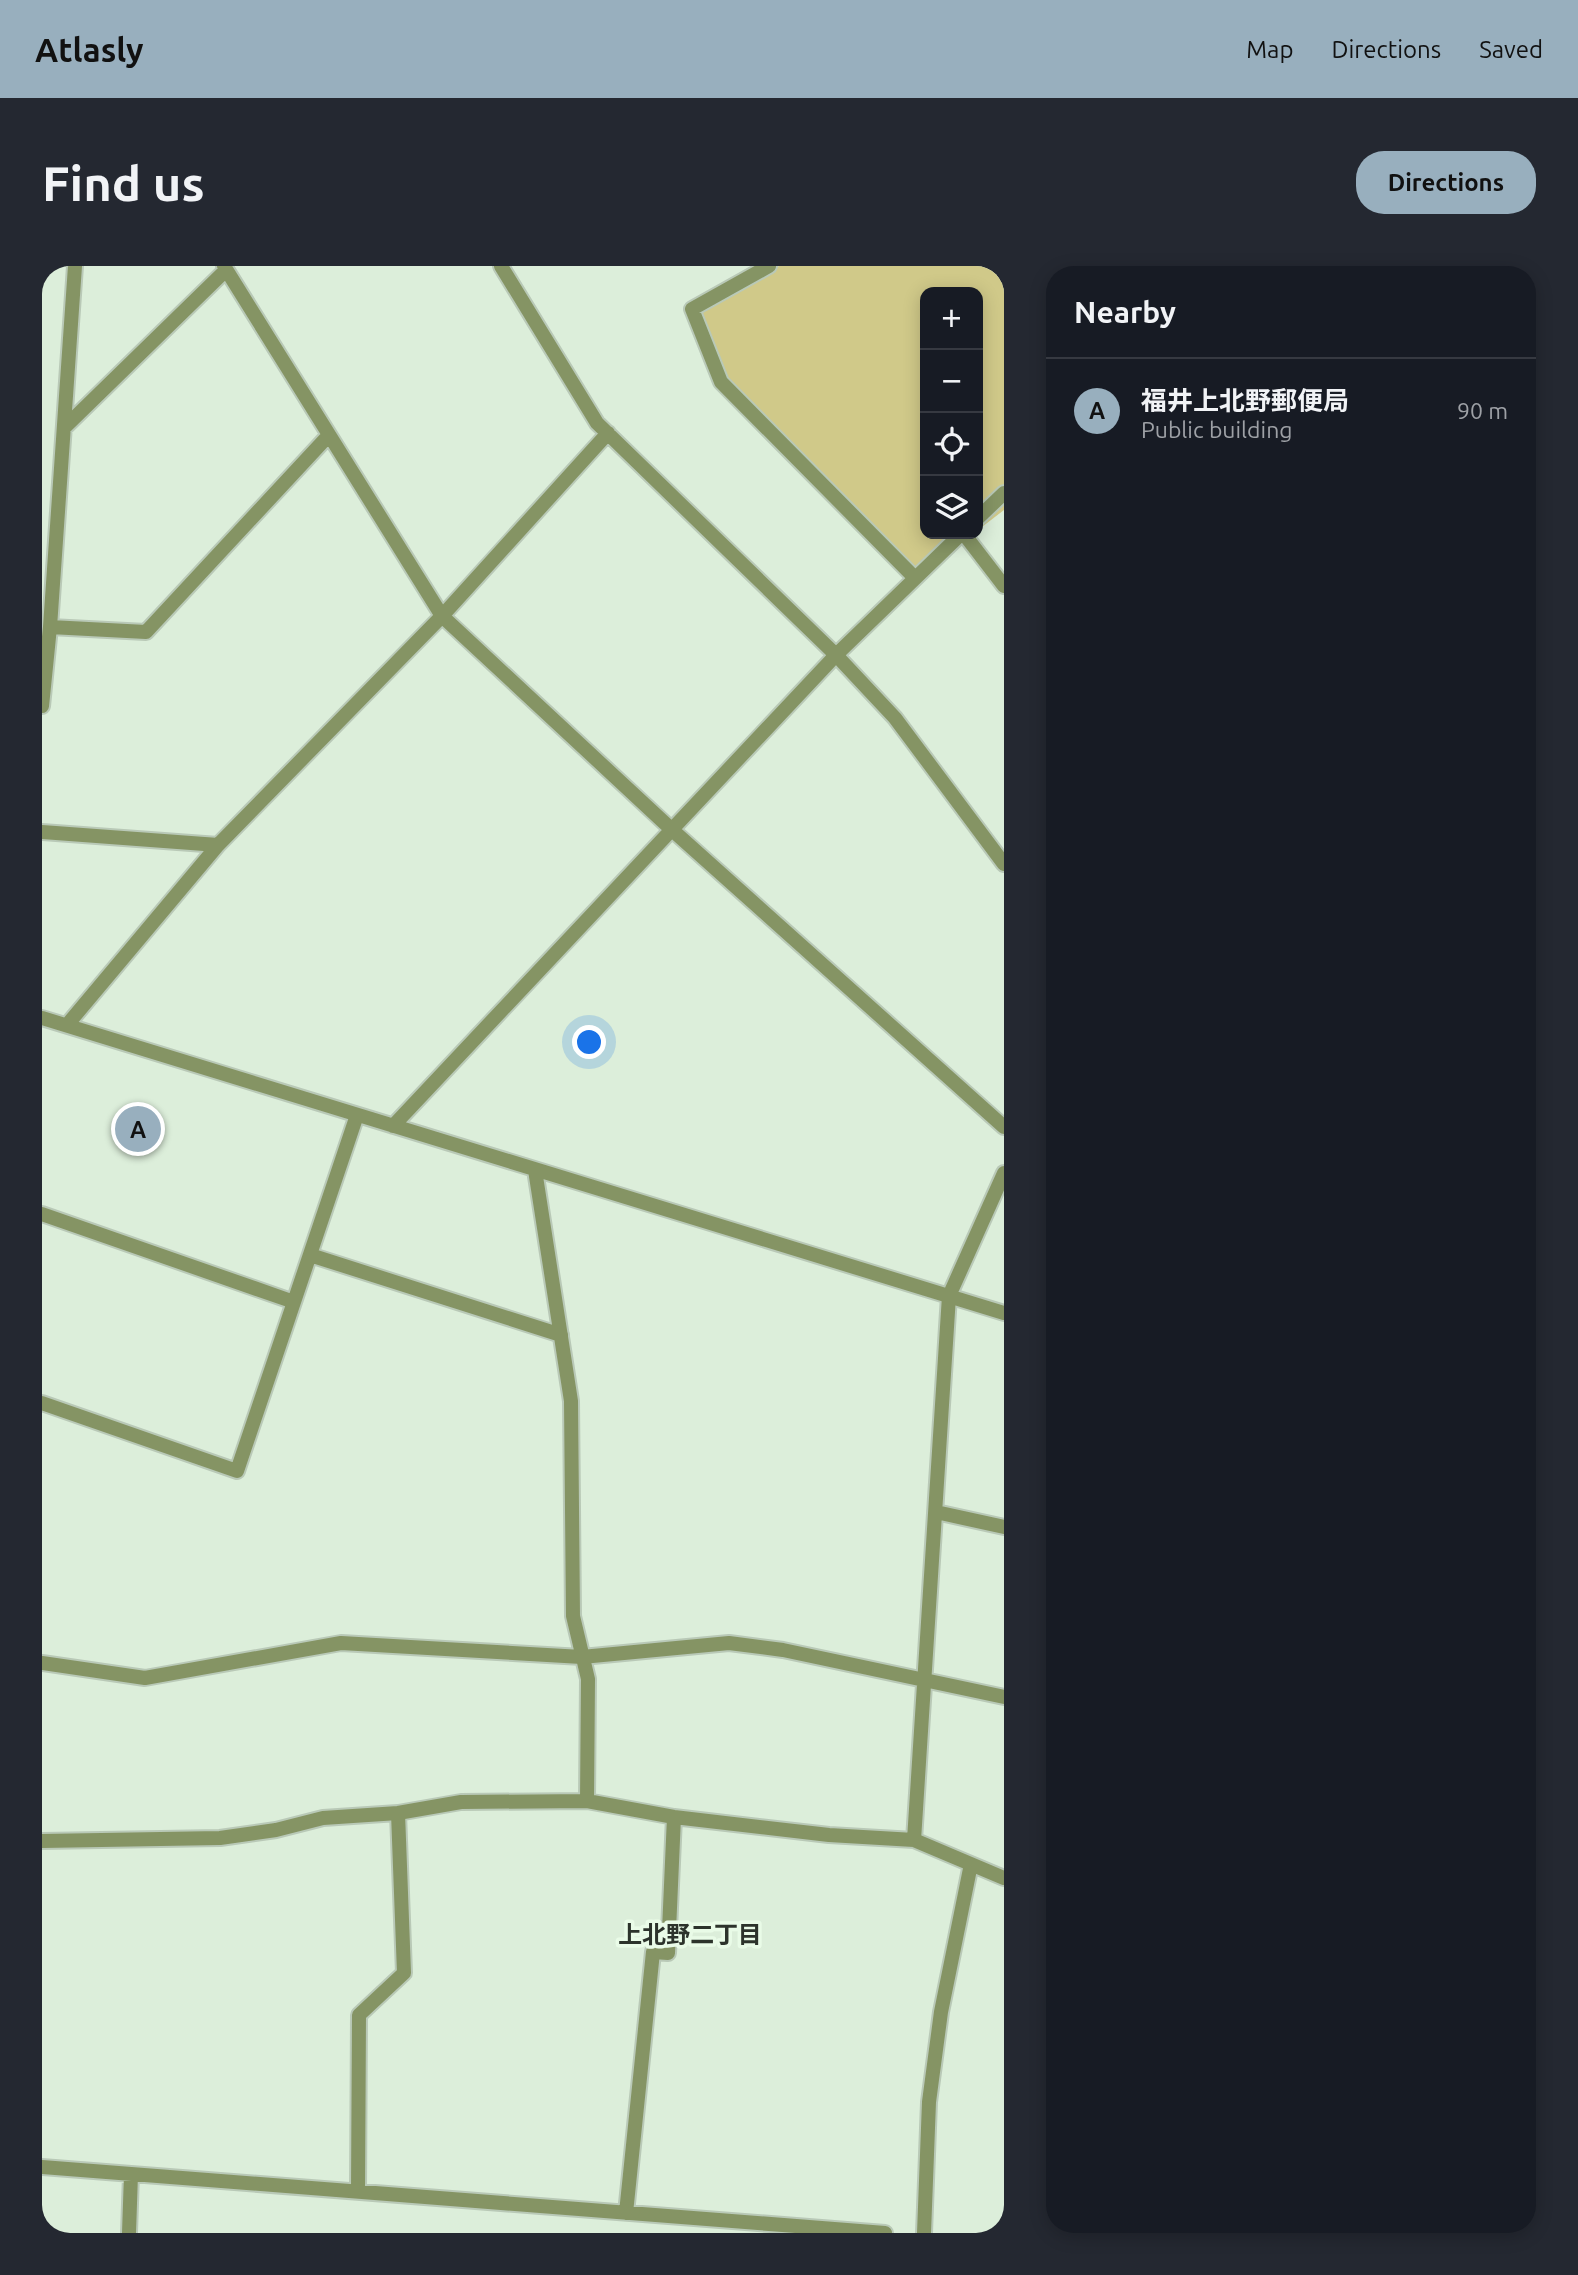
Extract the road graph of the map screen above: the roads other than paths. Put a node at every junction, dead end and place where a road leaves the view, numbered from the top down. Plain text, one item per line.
1 (75, 266) edge
2 (500, 266) edge
3 (769, 266) edge
4 (225, 268) edge
5 (65, 427) junction
6 (608, 433) junction
7 (329, 435) junction
8 (1004, 492) edge
9 (983, 513) edge
10 (958, 539) edge
11 (967, 539) edge
12 (915, 578) junction
13 (1004, 586) edge
14 (442, 616) junction
15 (50, 627) junction
16 (836, 654) junction
17 (42, 706) edge
18 (670, 828) junction
19 (42, 832) edge
20 (218, 845) junction
21 (1002, 858) edge
22 (42, 1018) edge
23 (67, 1025) junction
24 (357, 1115) junction
25 (393, 1126) junction
26 (1004, 1127) edge
27 (535, 1170) junction
28 (1003, 1176) edge
29 (42, 1214) edge
30 (310, 1255) junction
31 (949, 1296) junction
32 (294, 1302) junction
33 (1004, 1313) edge
34 (561, 1335) junction
35 (42, 1404) edge
36 (936, 1512) junction
37 (1004, 1527) edge
38 (582, 1657) junction
39 (42, 1663) edge
40 (926, 1681) junction
41 (1004, 1697) edge
42 (587, 1801) junction
43 (397, 1813) junction
44 (674, 1817) junction
45 (914, 1840) junction
46 (42, 1841) edge
47 (971, 1864) junction
48 (1004, 1878) edge
49 (42, 2166) edge
50 (131, 2174) junction
51 (358, 2192) junction
52 (626, 2213) junction
53 (129, 2233) edge
54 (885, 2233) edge
55 (925, 2233) edge

1 - 5 street
2 - 6 street
3 - 12 street
4 - 5 street
4 - 7 street
5 - 15 street
6 - 14 street
6 - 16 street
7 - 14 street
7 - 15 street
8 - 9 street
10 - 12 street
11 - 13 street
12 - 16 street
14 - 18 street
14 - 20 street
15 - 17 street
16 - 18 street
16 - 21 street
18 - 25 street
18 - 26 street
19 - 20 street
20 - 23 street
22 - 23 street
23 - 24 street
24 - 25 street
24 - 30 street
25 - 27 street
27 - 31 street
27 - 34 street
28 - 31 street
29 - 32 street
30 - 32 street
30 - 34 street
31 - 33 street
31 - 36 street
32 - 35 street
34 - 38 street
36 - 37 street
36 - 40 street
38 - 39 street
38 - 40 street
38 - 42 street
40 - 41 street
40 - 45 street
42 - 43 street
42 - 44 street
43 - 46 street
43 - 51 street
44 - 45 street
44 - 52 street
45 - 47 street
47 - 48 street
47 - 55 street
49 - 50 street
50 - 51 street
50 - 53 street
51 - 52 street
52 - 54 street

